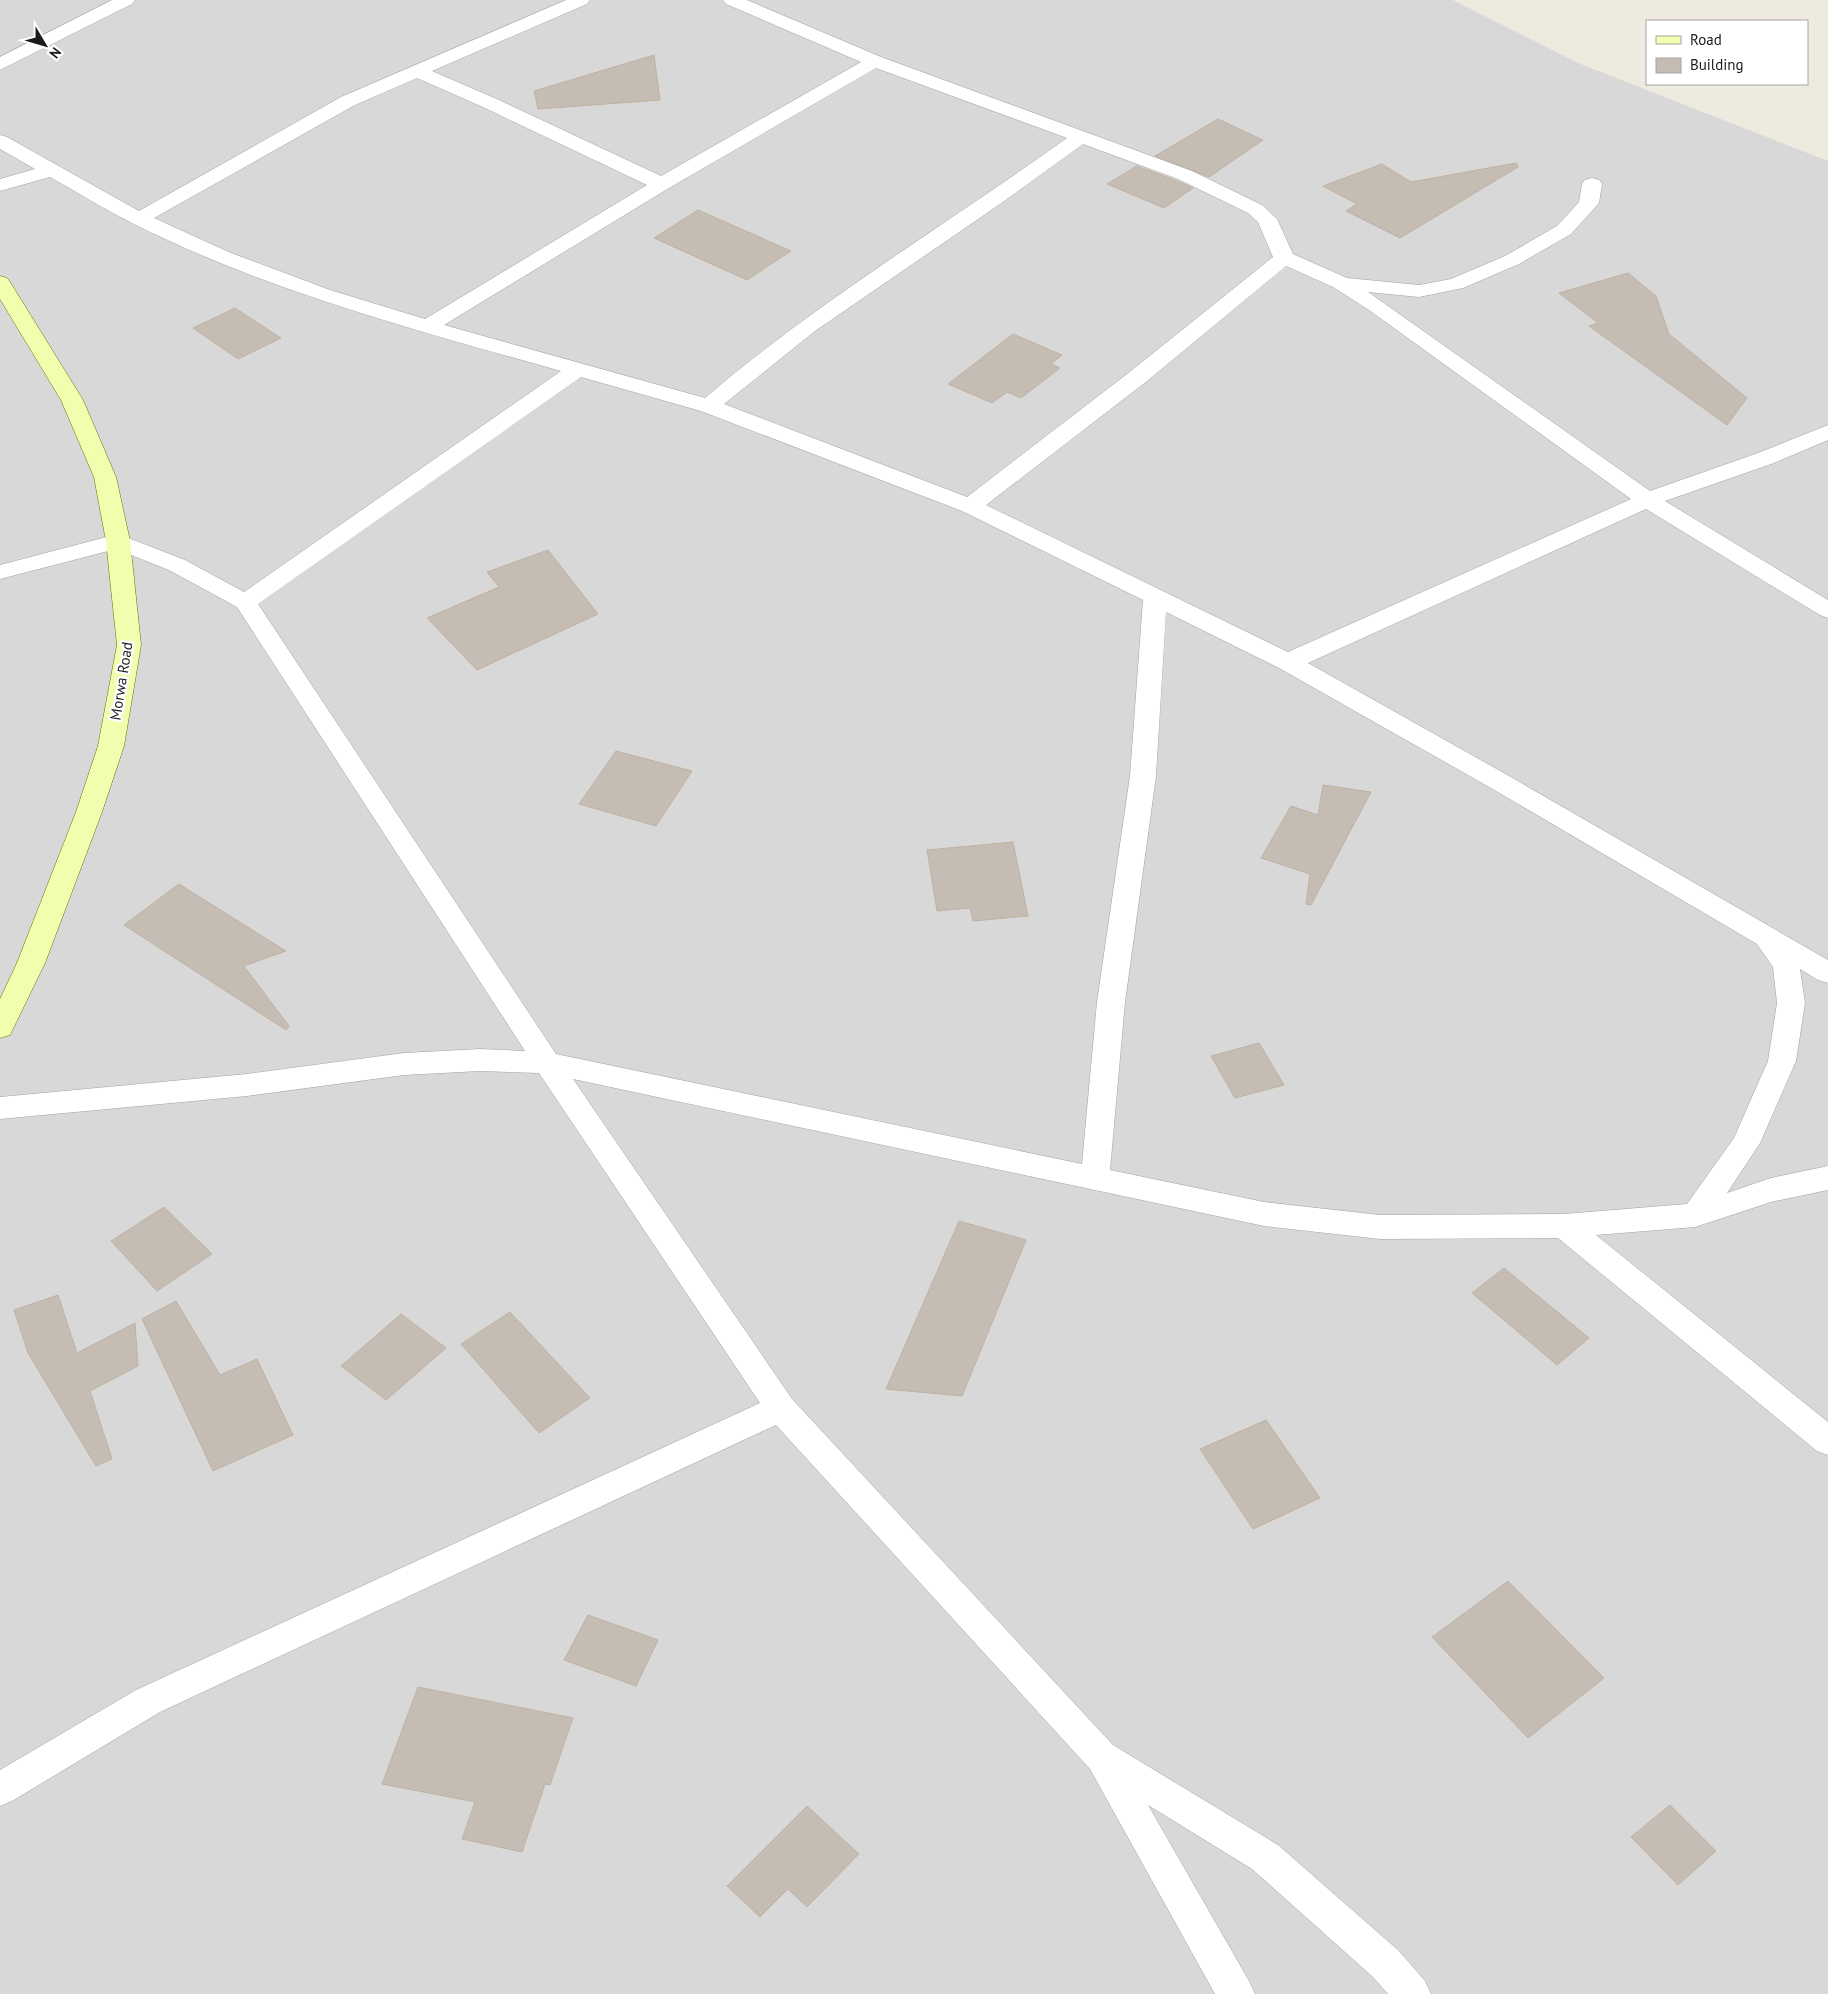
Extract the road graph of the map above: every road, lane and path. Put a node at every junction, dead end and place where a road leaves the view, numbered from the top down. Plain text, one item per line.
1 (124, 0) edge
2 (581, 0) edge
3 (732, 0) edge
4 (875, 61) junction
5 (0, 64) edge
6 (416, 71) junction
7 (1079, 138) junction
8 (0, 141) edge
9 (52, 170) junction
10 (662, 184) junction
11 (1592, 184) dead end
12 (0, 185) edge
13 (139, 219) junction
14 (1284, 258) junction
15 (0, 282) edge
16 (1340, 283) junction
17 (427, 327) junction
18 (578, 369) junction
19 (708, 406) junction
20 (1828, 432) edge
21 (1647, 500) junction
22 (970, 506) junction
23 (118, 541) junction
24 (0, 572) edge
25 (1155, 597) junction
26 (246, 602) junction
27 (1828, 610) edge
28 (1288, 662) junction
29 (1767, 937) junction
30 (1828, 973) edge
31 (0, 1028) edge
32 (547, 1063) junction
33 (0, 1108) edge
34 (1828, 1178) edge
35 (1095, 1179) junction
36 (1695, 1216) junction
37 (1564, 1226) junction
38 (781, 1408) junction
39 (1828, 1441) edge
40 (1101, 1757) junction
41 (0, 1789) edge
42 (1236, 1994) edge
43 (1412, 1994) edge

1 - 5 street
2 - 6 street
3 - 4 street
4 - 7 street
4 - 10 street
6 - 10 street
6 - 13 street
7 - 14 street
7 - 19 street
8 - 9 street
9 - 12 street
9 - 13 street
10 - 17 street
11 - 16 street
13 - 17 street
14 - 16 street
14 - 22 street
15 - 23 main road, Morwa Road
16 - 21 street
17 - 18 street
18 - 19 street
18 - 26 street
19 - 22 street
20 - 21 street
21 - 27 street
21 - 28 street
22 - 25 street
23 - 24 street
23 - 26 street
23 - 31 main road, Morwa Road
25 - 28 street
25 - 35 street
26 - 32 street
28 - 29 street
29 - 30 street
29 - 36 street
32 - 33 street
32 - 35 street
32 - 38 street
34 - 36 street
35 - 37 street
36 - 37 street
37 - 39 street
38 - 40 street
38 - 41 street
40 - 42 street
40 - 43 street

